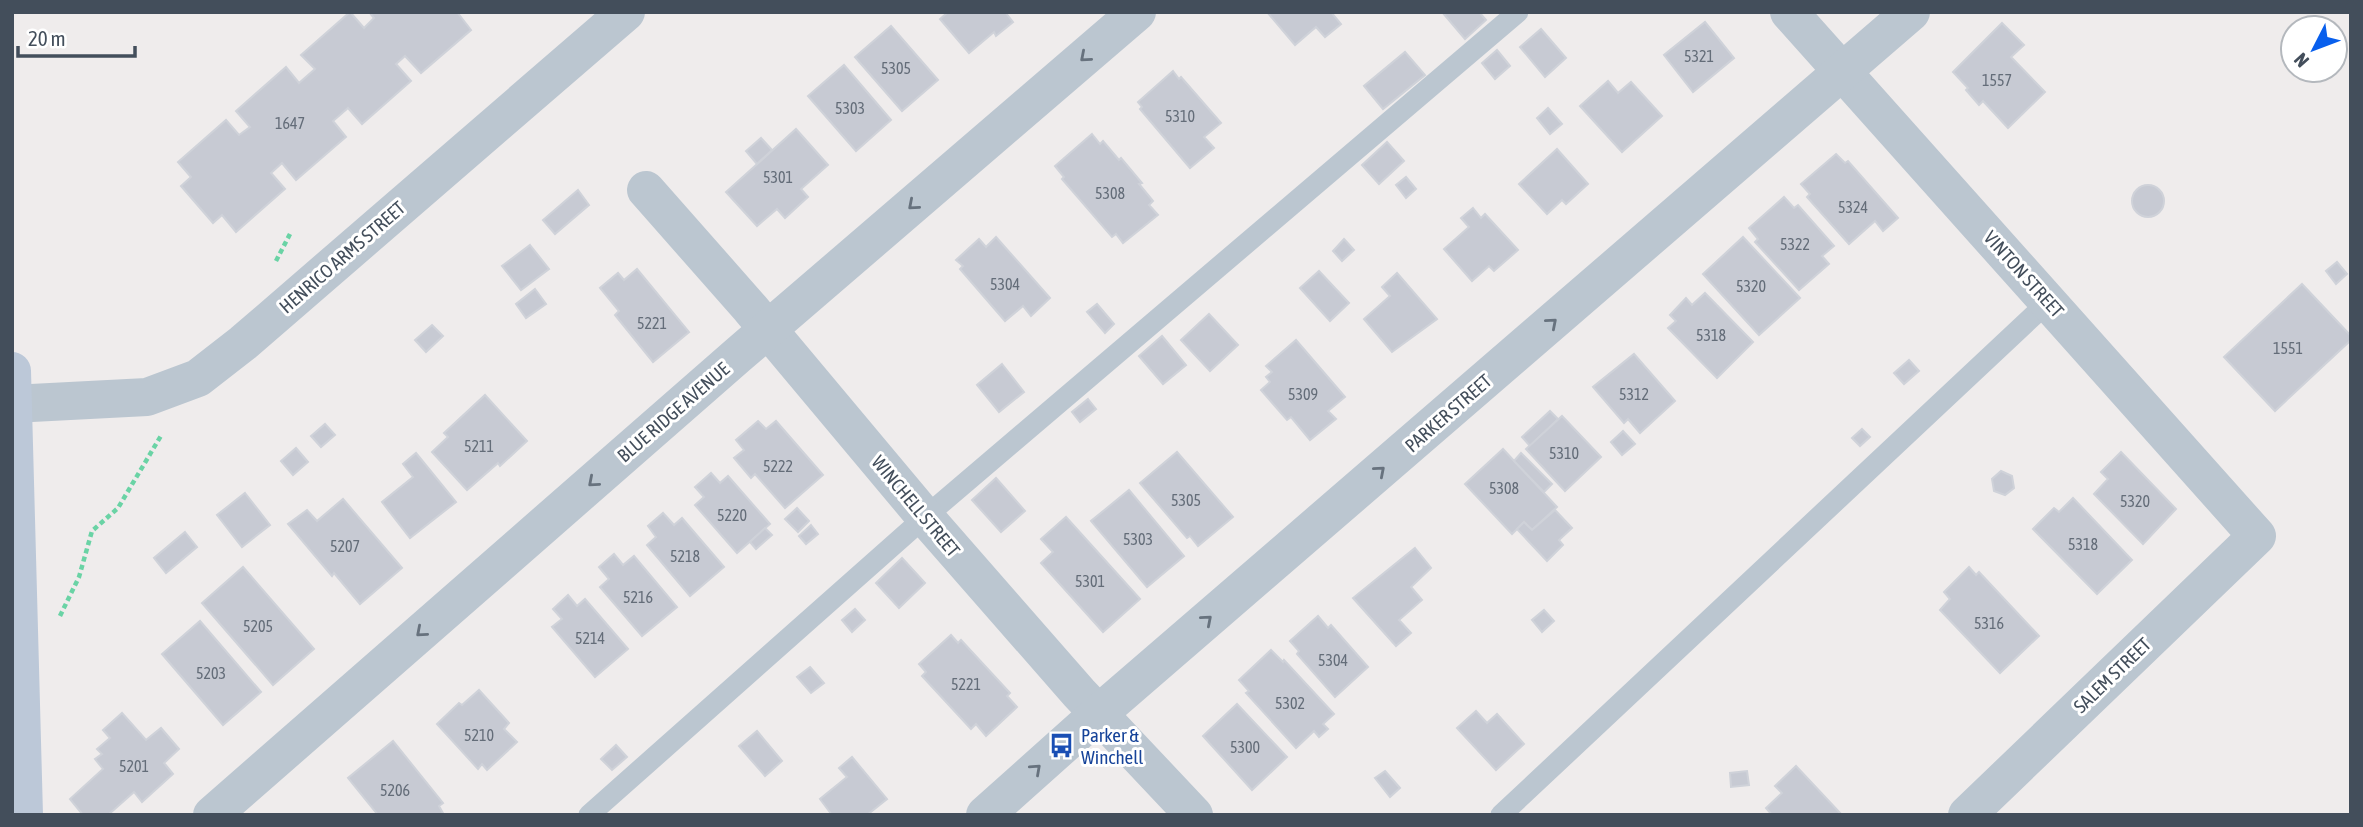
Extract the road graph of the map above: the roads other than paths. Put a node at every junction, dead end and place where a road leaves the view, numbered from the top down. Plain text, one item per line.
1 (626, 12) edge
2 (1137, 12) edge
3 (1518, 12) edge
4 (1789, 12) edge
5 (1911, 12) edge
6 (1843, 72) junction
7 (646, 190) dead end
8 (2049, 301) junction
9 (768, 329) junction
10 (13, 393) edge
11 (925, 517) junction
12 (2257, 536) joint
13 (1098, 714) junction
14 (216, 814) edge
15 (24, 815) edge
16 (589, 815) edge
17 (985, 815) edge
18 (1194, 815) edge
19 (1501, 815) edge
20 (1967, 815) edge

1 - 10 street, HENRICO ARMS STREET
2 -> 9 street, BLUE RIDGE AVENUE
3 - 11 lane
4 - 6 street, VINTON STREET
5 - 6 street, PARKER STREET
6 - 8 street, VINTON STREET
13 -> 6 street, PARKER STREET
7 - 9 street, WINCHELL STREET
8 - 12 street, VINTON STREET
8 - 19 lane
9 - 11 street, WINCHELL STREET
9 -> 14 street, BLUE RIDGE AVENUE
10 - 15 main road
11 - 13 street, WINCHELL STREET
11 - 16 lane
12 - 20 street, SALEM STREET
17 -> 13 street, PARKER STREET
13 - 18 street, WINCHELL STREET

